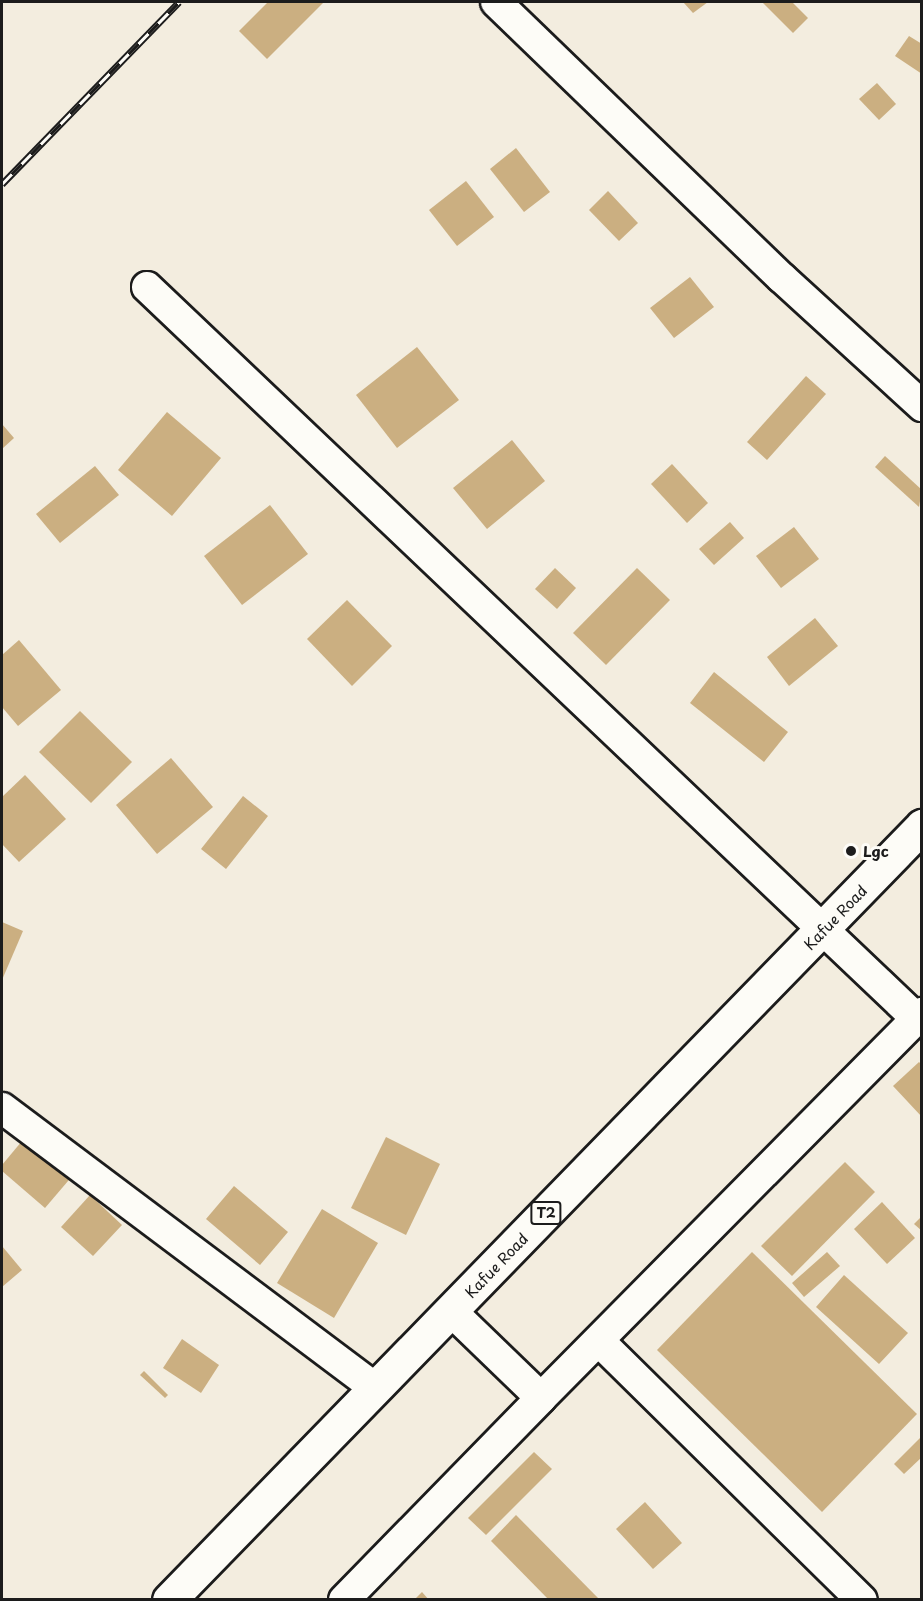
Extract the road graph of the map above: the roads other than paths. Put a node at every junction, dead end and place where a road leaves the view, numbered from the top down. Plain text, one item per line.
1 (496, 2) edge
2 (147, 287) dead end
3 (921, 406) edge
4 (921, 826) edge
5 (823, 929) junction
6 (919, 1015) edge
7 (2, 1108) edge
8 (451, 1311) junction
9 (599, 1341) junction
10 (375, 1388) junction
11 (541, 1398) junction
12 (170, 1599) edge
13 (344, 1599) edge
14 (862, 1599) edge

1 - 3 street
2 - 5 street
4 - 5 highway, Kafue Road / T2
5 - 6 street
5 - 8 highway, Kafue Road / T2
6 - 9 street
7 - 10 street
8 - 10 highway, Kafue Road / T2
8 - 11 street
9 - 11 street
9 - 14 street
10 - 12 highway, Kafue Road / T2
11 - 13 street

